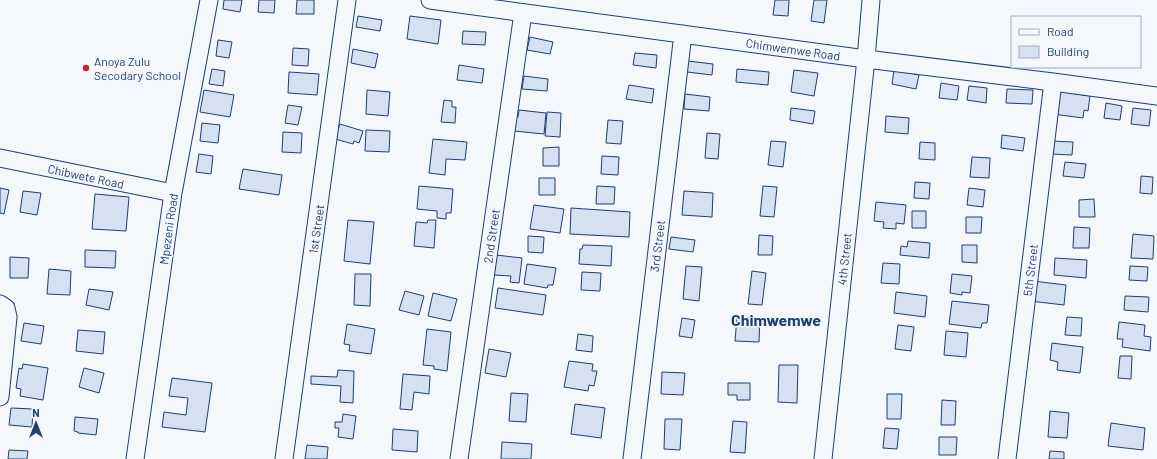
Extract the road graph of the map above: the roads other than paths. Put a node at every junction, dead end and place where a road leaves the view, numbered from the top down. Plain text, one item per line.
1 (209, 0) edge
2 (347, 0) edge
3 (430, 0) edge
4 (871, 0) edge
5 (523, 13) junction
6 (683, 34) junction
7 (866, 60) junction
8 (1053, 82) junction
9 (1157, 96) edge
10 (0, 158) edge
11 (173, 193) junction
12 (0, 304) edge
13 (0, 397) edge
14 (135, 459) edge
15 (284, 459) edge
16 (459, 459) edge
17 (632, 459) edge
18 (823, 459) edge
19 (1007, 459) edge

1 - 11 street, Mpezeni Road
2 - 15 street, 1st Street
3 - 5 street, Chimwemwe Road
4 - 7 street, 4th Street
5 - 6 street, Chimwemwe Road
5 - 16 street, 2nd Street
6 - 7 street, Chimwemwe Road
6 - 17 street, 3rd Street
7 - 8 street, Chimwemwe Road
7 - 18 street, 4th Street
8 - 9 street, Chimwemwe Road
8 - 19 street, 5th Street
10 - 11 street, Chibwete Road
11 - 14 street, Mpezeni Road
12 - 13 street

